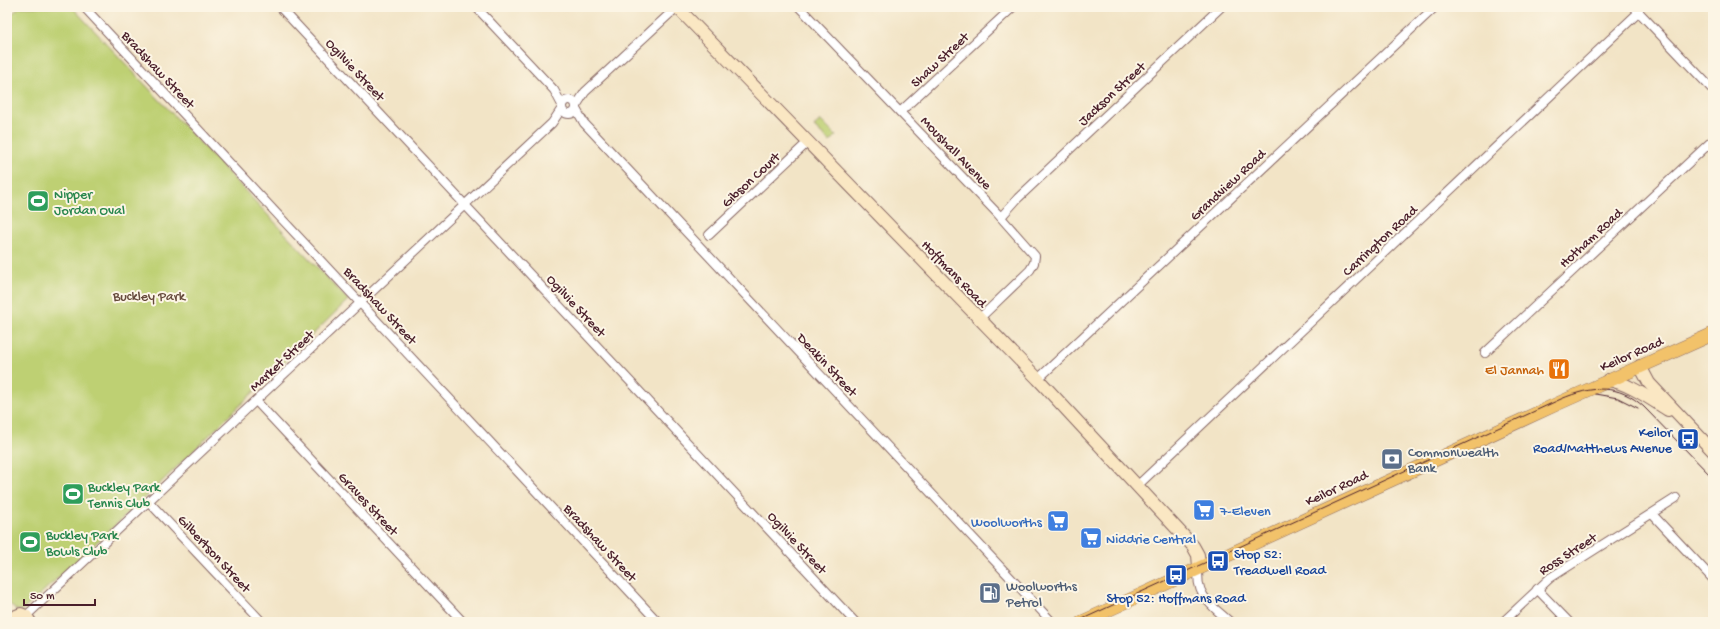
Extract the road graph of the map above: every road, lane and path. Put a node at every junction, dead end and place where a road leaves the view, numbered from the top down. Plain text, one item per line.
1 (84, 7) edge
2 (280, 7) edge
3 (476, 7) edge
4 (677, 7) edge
5 (1012, 7) edge
6 (1222, 7) edge
7 (1435, 7) edge
8 (801, 8) edge
9 (1637, 10) edge
10 (1713, 90) edge
11 (569, 107) junction
12 (900, 112) junction
13 (1713, 140) edge
14 (808, 142) junction
15 (466, 205) junction
16 (999, 215) junction
17 (709, 235) dead end
18 (361, 303) junction
19 (979, 319) junction
20 (1713, 334) edge
21 (1485, 353) dead end
22 (1640, 366) junction
23 (1038, 379) junction
24 (1608, 380) junction
25 (256, 401) junction
26 (1684, 421) junction
27 (1713, 451) edge
28 (1137, 486) junction
29 (1676, 498) dead end
30 (149, 502) junction
31 (1652, 514) junction
32 (1199, 567) junction
33 (1713, 579) edge
34 (1537, 589) junction
35 (11, 616) edge
36 (28, 619) edge
37 (262, 622) edge
38 (463, 622) edge
39 (658, 622) edge
40 (855, 622) edge
41 (1052, 622) edge
42 (1082, 622) edge
43 (1230, 622) edge
44 (1503, 622) edge
45 (1569, 622) edge

1 - 18 street, Bradshaw Street
2 - 15 street, Ogilvie Street
3 - 11 street, Deakin Street
4 - 11 street, Market Street
4 - 14 main road, Hoffmans Road
5 - 12 street, Shaw Street
6 - 16 street, Jackson Street
7 - 23 street, Grandview Road
8 - 12 street, Moushall Avenue
9 - 10 street
9 - 28 street, Carrington Road
11 - 15 street, Market Street
11 - 41 street, Deakin Street
12 - 16 street, Moushall Avenue
13 - 21 street, Hotham Road
14 - 17 street, Gibson Court
14 - 19 main road, Hoffmans Road
15 - 18 street, Market Street
15 - 40 street, Ogilvie Street
16 - 19 street, Moushall Avenue
18 - 25 street, Market Street
18 - 39 street, Bradshaw Street
19 - 23 main road, Hoffmans Road
20 - 22 main road, Keilor Road
22 - 24 main road, Keilor Road
22 - 26 main road
23 - 28 main road, Hoffmans Road
24 - 26 main road
24 - 32 main road, Keilor Road
25 - 30 street, Market Street
25 - 38 street, Graves Street
26 - 27 main road
28 - 32 main road, Hoffmans Road
29 - 31 street, Ross Street
30 - 36 street, Market Street
30 - 37 street, Gilbertson Street
31 - 33 street
31 - 34 street, Ross Street
32 - 42 main road, Keilor Road
32 - 43 street
34 - 44 street, Ross Street
34 - 45 street
35 - 36 main road

